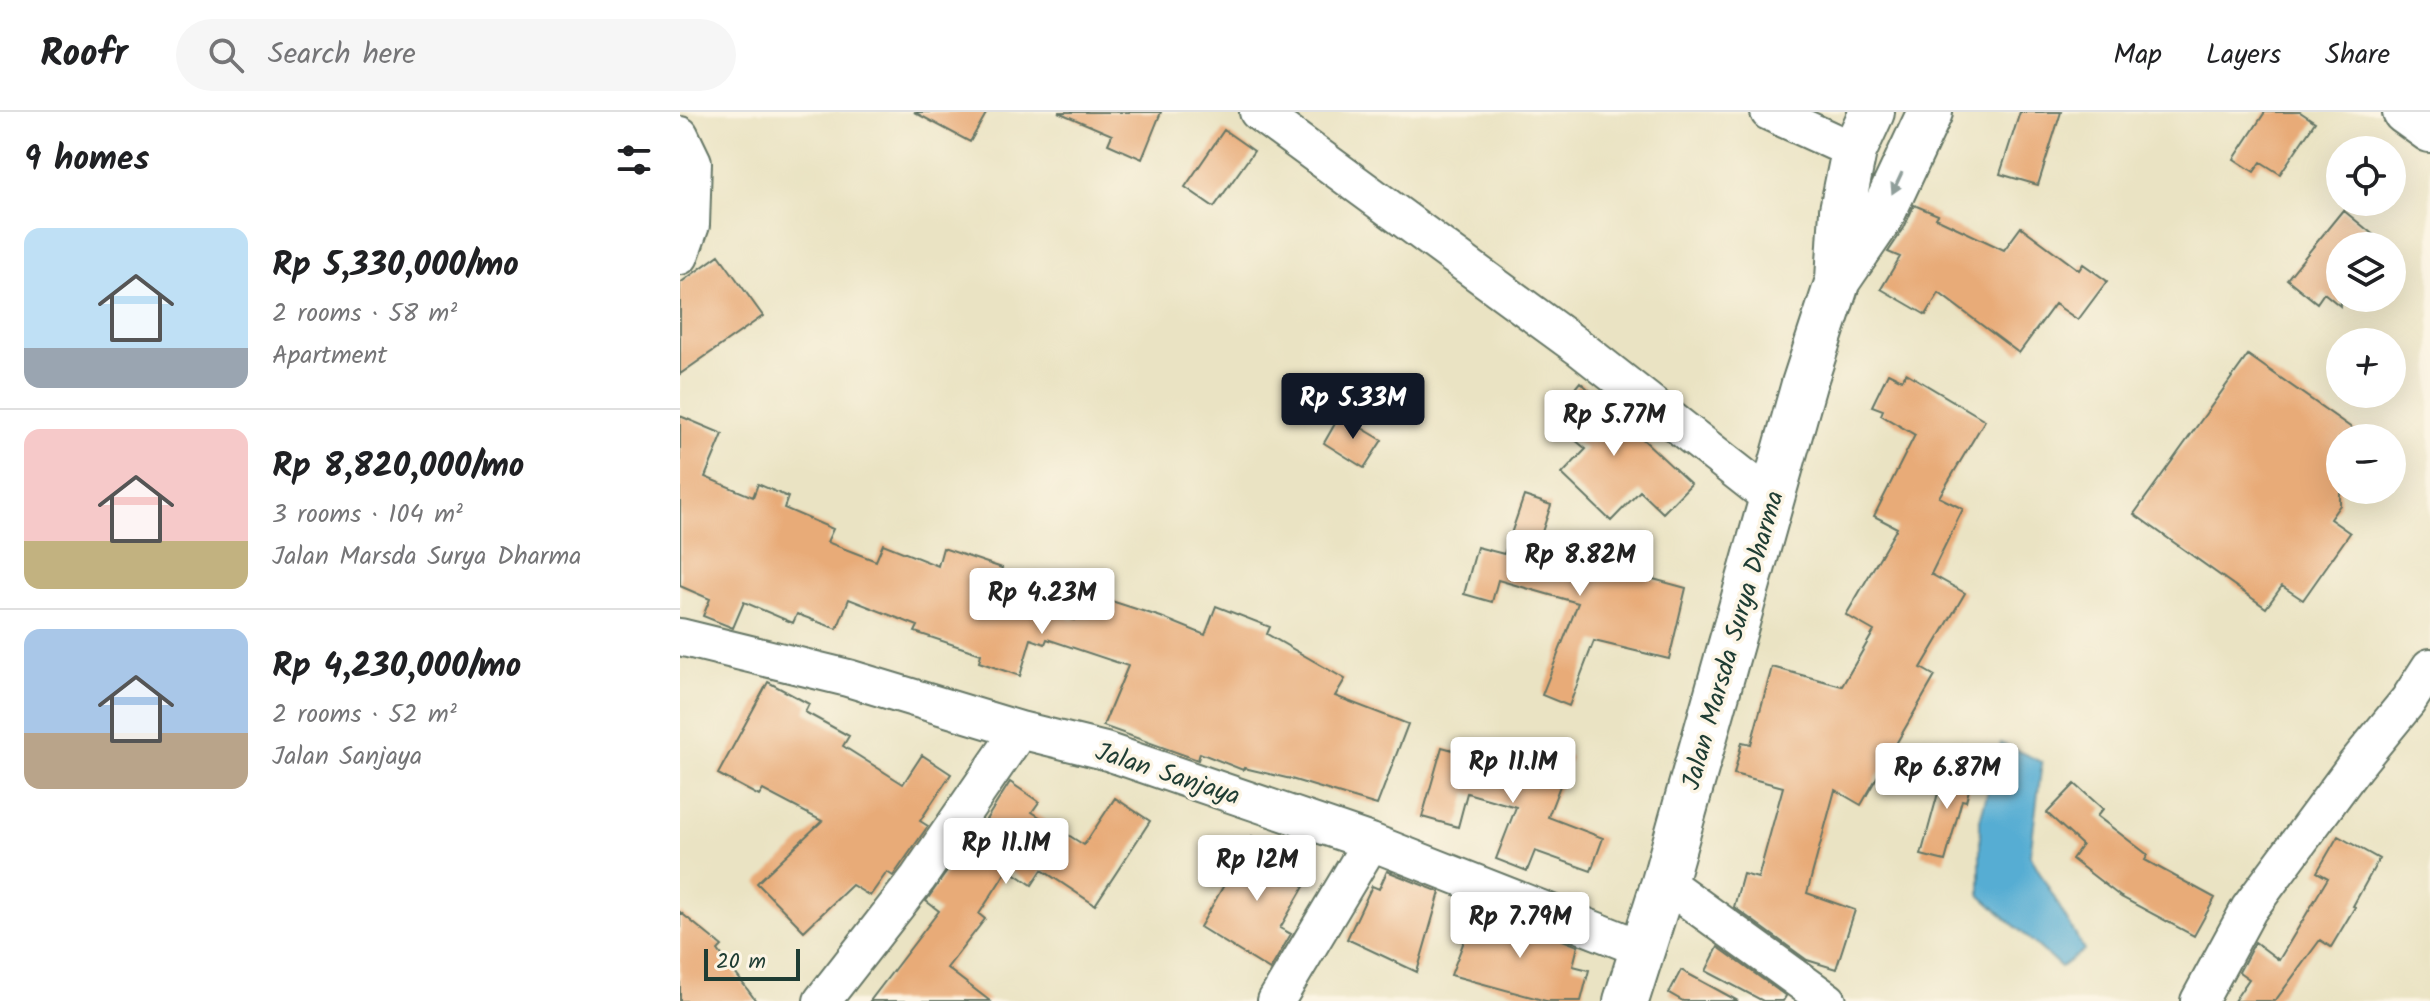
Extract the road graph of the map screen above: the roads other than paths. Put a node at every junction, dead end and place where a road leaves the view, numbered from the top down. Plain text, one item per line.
1 (1258, 112) edge
2 (1769, 112) edge
3 (1930, 112) edge
4 (2405, 112) edge
5 (2430, 130) edge
6 (1863, 131) edge
7 (680, 135) edge
8 (680, 256) edge
9 (1838, 280) junction
10 (1772, 499) junction
11 (680, 637) edge
12 (2430, 667) edge
13 (1020, 730) junction
14 (1371, 842) junction
15 (1664, 882) junction
16 (1643, 949) junction
17 (822, 1001) edge
18 (1276, 1001) edge
19 (1626, 1001) edge
20 (1828, 1001) edge
21 (2199, 1001) edge

1 - 10 street
2 - 6 street
3 -> 9 highway
4 - 5 highway
6 - 9 highway
7 - 8 street
9 - 10 highway, Jalan Marsda Surya Dharma
10 - 15 highway, Jalan Marsda Surya Dharma
11 - 13 street, Jalan Sanjaya
12 - 21 street
13 - 14 street, Jalan Sanjaya
13 - 17 street
14 - 16 street, Jalan Sanjaya
14 - 18 street
15 - 16 highway, Jalan Marsda Surya Dharma
15 - 20 street
16 - 19 highway, Jalan Marsda Surya Dharma

